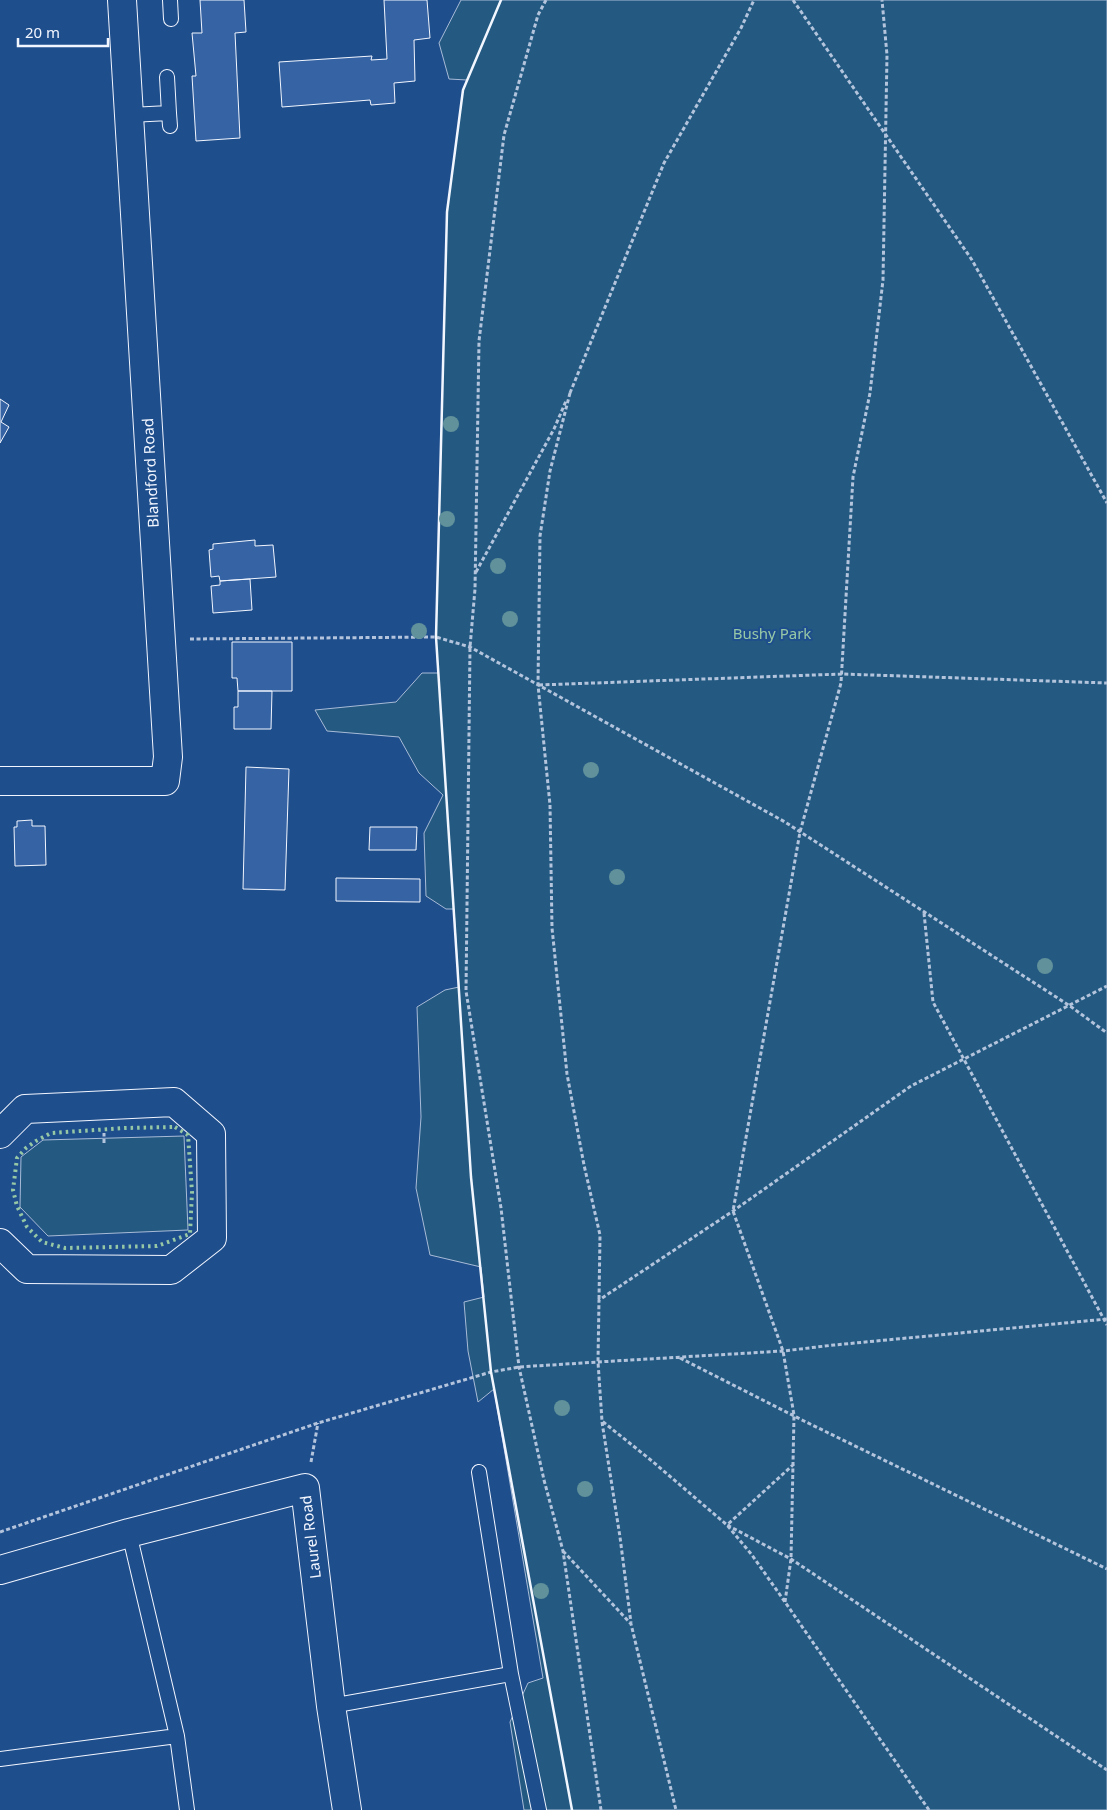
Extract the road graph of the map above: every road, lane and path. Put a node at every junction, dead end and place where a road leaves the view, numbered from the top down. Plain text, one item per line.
1 (122, 0) edge
2 (170, 0) edge
3 (546, 0) edge
4 (754, 0) edge
5 (792, 0) edge
6 (882, 0) edge
7 (171, 19) dead end
8 (167, 77) dead end
9 (130, 115) junction
10 (886, 134) junction
11 (570, 393) junction
12 (1107, 503) edge
13 (475, 572) junction
14 (161, 639) junction
15 (470, 647) junction
16 (842, 674) junction
17 (1107, 684) edge
18 (538, 685) junction
19 (0, 781) edge
20 (800, 832) junction
21 (924, 912) junction
22 (1107, 986) edge
23 (1070, 1006) junction
24 (1107, 1033) edge
25 (964, 1060) junction
26 (0, 1134) edge
27 (734, 1211) junction
28 (0, 1243) edge
29 (599, 1300) junction
30 (1105, 1320) edge
31 (1107, 1325) edge
32 (783, 1351) junction
33 (679, 1357) junction
34 (598, 1362) junction
35 (519, 1368) junction
36 (794, 1415) junction
37 (602, 1421) junction
38 (318, 1423) junction
39 (794, 1464) junction
40 (479, 1472) dead end
41 (305, 1488) junction
42 (727, 1525) junction
43 (0, 1532) edge
44 (129, 1533) junction
45 (563, 1551) junction
46 (791, 1560) junction
47 (1107, 1569) edge
48 (0, 1570) edge
49 (785, 1602) junction
50 (631, 1624) junction
51 (511, 1674) junction
52 (331, 1706) junction
53 (177, 1736) junction
54 (0, 1758) edge
55 (1107, 1770) edge
56 (187, 1810) edge
57 (347, 1810) edge
58 (539, 1810) edge
59 (601, 1810) edge
60 (676, 1810) edge
61 (929, 1810) edge

1 - 9 street, Blandford Road
2 - 7 lane
3 - 13 path
4 - 11 path
5 - 10 path
6 - 10 path
8 - 9 lane
9 - 14 street, Blandford Road
10 - 12 path
10 - 16 path
11 - 13 path
11 - 18 path
13 - 15 path
14 - 15 path
14 - 19 street, Blandford Road
15 - 18 path
15 - 35 path
16 - 17 path
16 - 18 path
16 - 20 path
18 - 20 path
18 - 29 path
20 - 21 path
20 - 27 path
21 - 23 path
21 - 25 path
22 - 23 path
23 - 24 path
23 - 25 path
25 - 27 path
25 - 30 path
26 - 28 street
27 - 29 path
27 - 32 path
29 - 34 path
30 - 31 path
30 - 32 path
32 - 33 path
32 - 36 path
33 - 34 path
33 - 36 path
34 - 35 path
34 - 37 path
35 - 38 path
35 - 45 path
36 - 39 path
36 - 47 path
37 - 42 path
37 - 50 path
38 - 41 path
38 - 43 path
39 - 42 path
39 - 46 path
40 - 51 lane
41 - 44 street, Laurel Road
41 - 52 street, Laurel Road
42 - 46 path
42 - 49 path
44 - 48 street, Laurel Road
44 - 53 lane
45 - 50 path
45 - 59 path
46 - 49 path
46 - 55 path
49 - 61 path
50 - 60 path
51 - 52 lane
51 - 58 lane
52 - 57 street, Laurel Road
53 - 54 lane
53 - 56 lane

